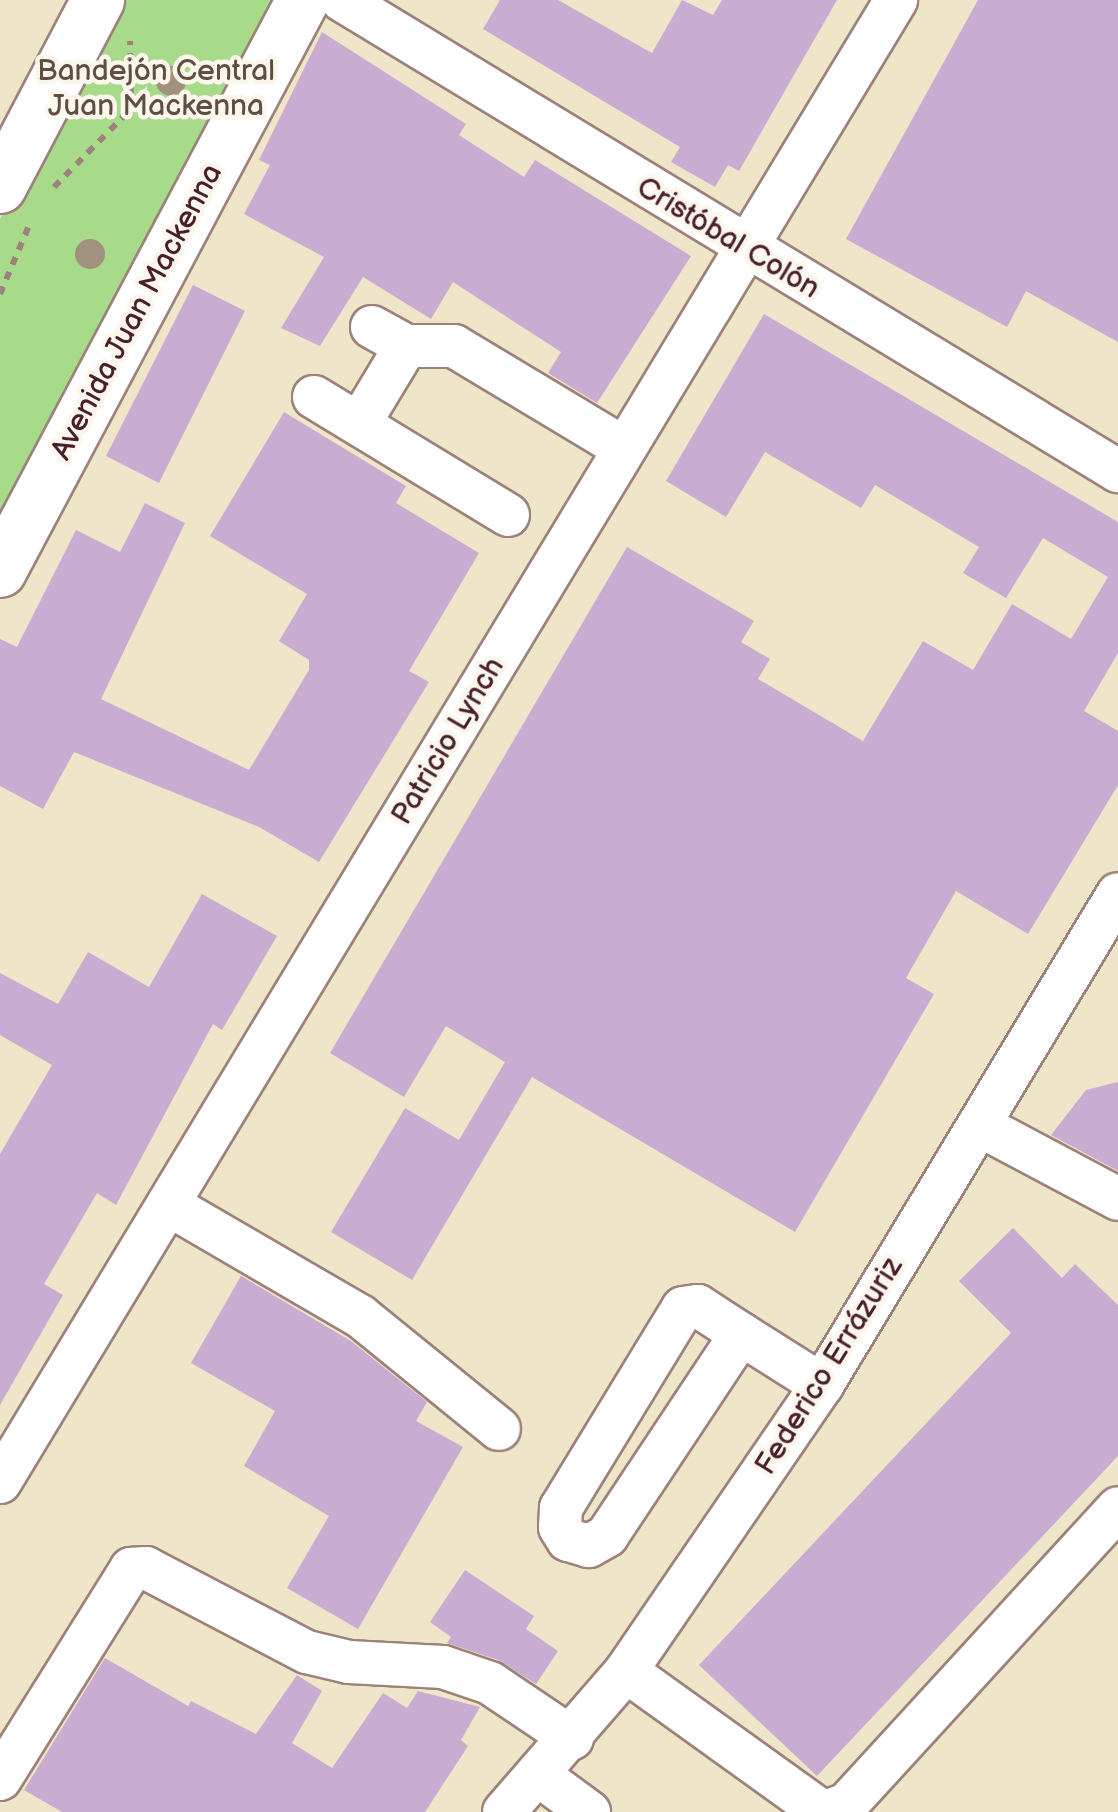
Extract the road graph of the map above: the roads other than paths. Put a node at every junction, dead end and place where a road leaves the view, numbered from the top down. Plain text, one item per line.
1 (303, 0) edge
2 (342, 0) edge
3 (896, 0) edge
4 (115, 11) edge
5 (24, 201) edge
6 (748, 251) junction
7 (314, 397) dead end
8 (358, 424) junction
9 (624, 448) junction
10 (1118, 471) edge
11 (508, 516) dead end
12 (0, 571) edge
13 (1118, 894) edge
14 (979, 1125) junction
15 (1118, 1199) edge
16 (169, 1206) junction
17 (741, 1334) junction
18 (822, 1385) junction
19 (499, 1429) dead end
20 (0, 1482) edge
21 (1118, 1508) edge
22 (626, 1671) junction
23 (572, 1738) junction
24 (540, 1776) junction
25 (0, 1779) edge
26 (504, 1812) edge
27 (590, 1812) edge
28 (823, 1812) edge

1 - 12 main road, Avenida Juan Mackenna
2 - 6 street, Cristóbal Colón
3 - 6 street, Patricio Lynch
4 - 5 main road
6 - 9 street, Patricio Lynch
6 - 10 street, Cristóbal Colón
7 - 8 street
8 - 9 street
8 - 11 street
9 - 16 street, Patricio Lynch
13 - 14 street, Federico Errázuriz
14 - 15 street
14 - 18 street, Federico Errázuriz
16 - 19 street
16 - 20 street, Patricio Lynch
17 - 17 street
17 - 18 street
18 - 22 street, Federico Errázuriz
21 - 28 street
22 - 23 street, Federico Errázuriz
22 - 28 street
23 - 24 street, Federico Errázuriz
23 - 25 street
24 - 26 street, Federico Errázuriz
24 - 27 street

